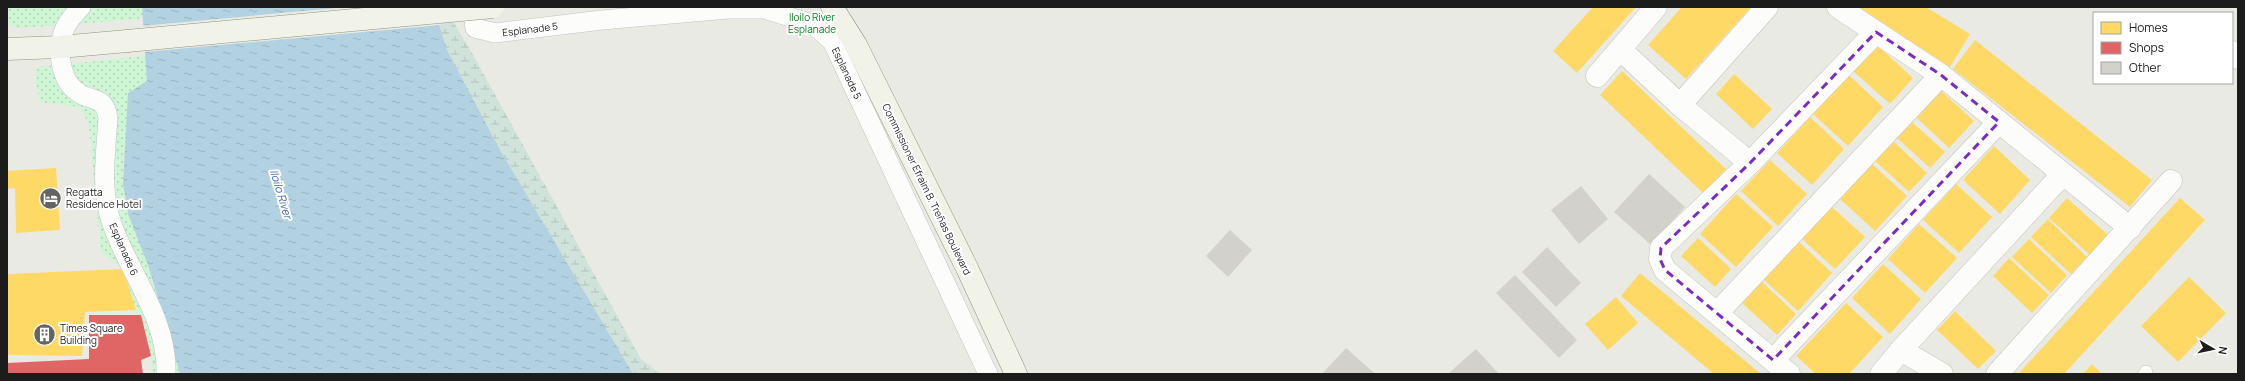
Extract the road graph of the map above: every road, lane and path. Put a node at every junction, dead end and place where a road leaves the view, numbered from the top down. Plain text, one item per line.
1 (82, 7) edge
2 (472, 7) edge
3 (494, 7) edge
4 (832, 7) edge
5 (1656, 7) edge
6 (1767, 7) edge
7 (1838, 7) edge
8 (1876, 32) junction
9 (60, 47) junction
10 (7, 49) edge
11 (1621, 50) junction
12 (1941, 75) junction
13 (1597, 76) dead end
14 (1680, 105) junction
15 (1998, 122) junction
16 (1750, 163) junction
17 (2062, 175) junction
18 (2171, 180) dead end
19 (2130, 228) junction
20 (1718, 312) junction
21 (1901, 350) junction
22 (1781, 367) edge
23 (166, 374) edge
24 (988, 374) edge
25 (1016, 374) edge
26 (1881, 374) edge
27 (1942, 374) edge
28 (1997, 374) edge

1 - 9 street
2 - 24 street, Esplanade 5
3 - 9 main road, bridge
4 - 25 main road, Commissioner Efraim B. Treñas Boulevard
5 - 11 street
6 - 14 street
7 - 8 street
8 - 12 street
8 - 16 street
9 - 10 main road
9 - 23 street, Esplanade 6
11 - 13 street
11 - 14 street
12 - 15 street
12 - 20 street
14 - 16 street
15 - 17 street
15 - 22 street
16 - 20 street
17 - 19 street
17 - 21 street
18 - 19 street
19 - 28 street
20 - 22 street
21 - 26 street
21 - 27 street

